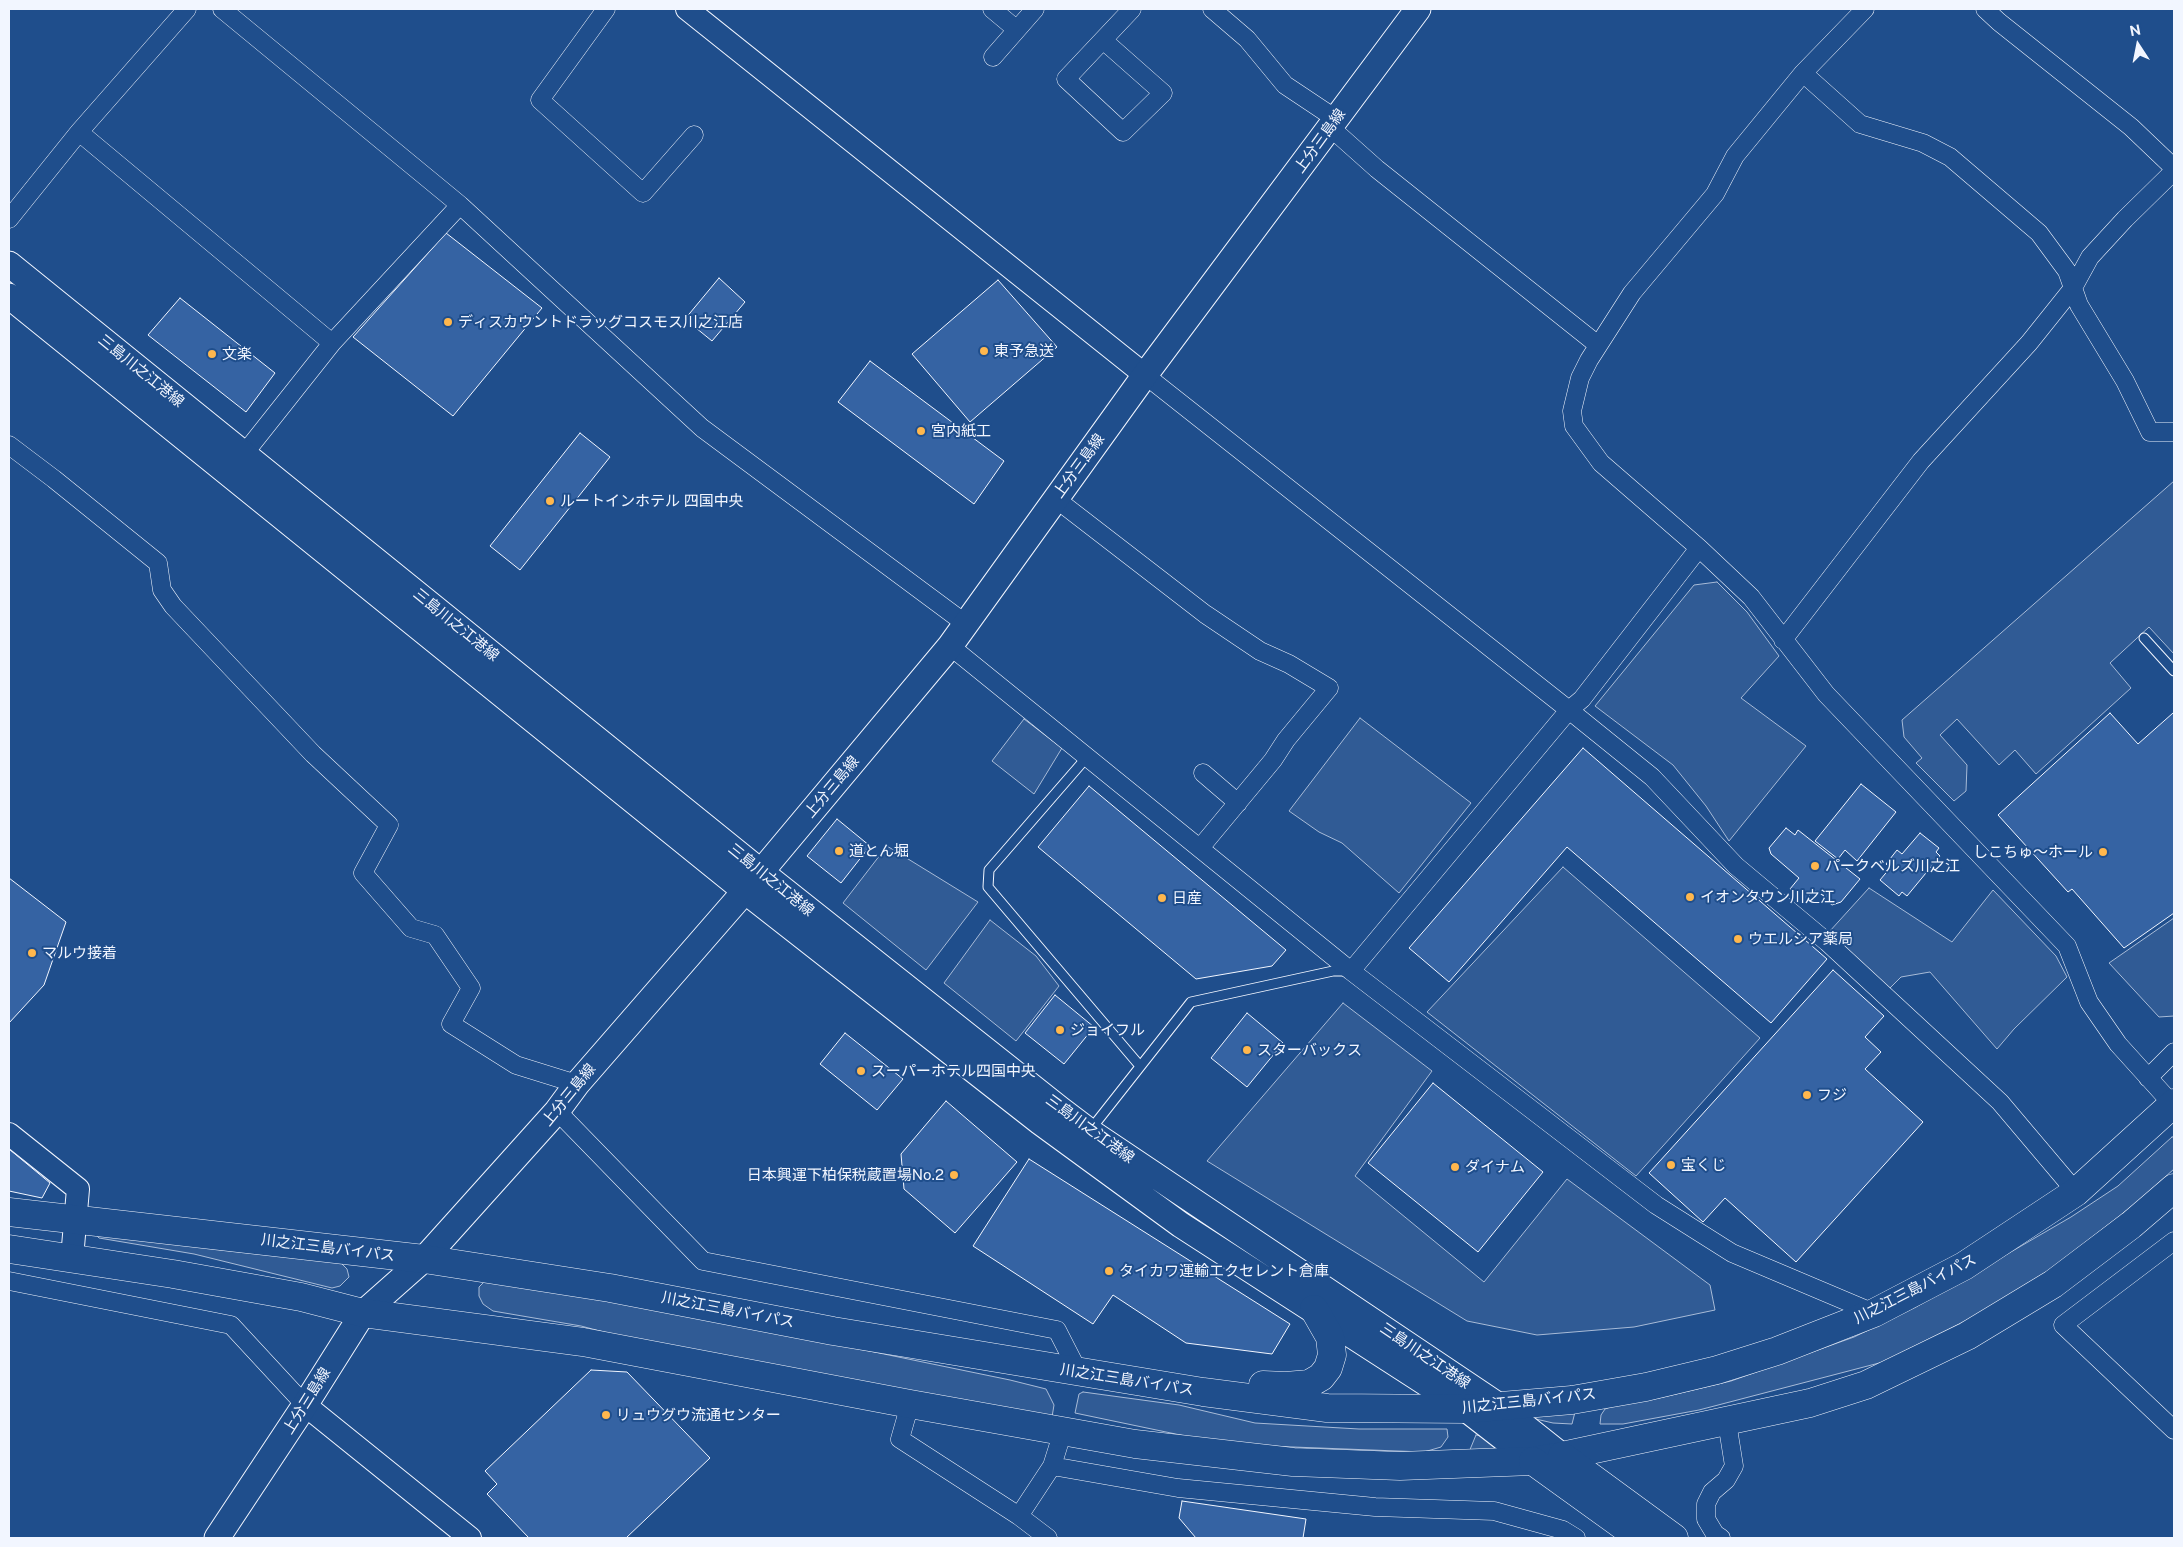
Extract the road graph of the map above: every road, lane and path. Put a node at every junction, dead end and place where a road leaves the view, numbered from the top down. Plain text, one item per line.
1 (187, 9) edge
2 (222, 9) edge
3 (606, 9) edge
4 (687, 9) edge
5 (992, 9) edge
6 (1035, 9) edge
7 (1132, 9) edge
8 (1212, 9) edge
9 (1865, 9) edge
10 (1986, 9) edge
11 (1410, 12) edge
12 (1016, 29) junction
13 (1103, 40) junction
14 (993, 57) dead end
15 (1803, 73) junction
16 (1333, 123) junction
17 (79, 132) junction
18 (694, 135) dead end
19 (2174, 169) edge
20 (460, 204) junction
21 (9, 219) edge
22 (9, 264) edge
23 (2073, 288) junction
24 (9, 296) edge
25 (332, 343) junction
26 (1598, 345) junction
27 (1145, 375) junction
28 (2174, 432) edge
29 (9, 446) edge
30 (244, 454) junction
31 (1056, 499) junction
32 (1699, 548) junction
33 (966, 624) junction
34 (2144, 638) dead end
35 (1783, 640) junction
36 (950, 646) junction
37 (2174, 671) edge
38 (1569, 710) junction
39 (1087, 757) junction
40 (1203, 773) dead end
41 (1238, 803) junction
42 (1200, 848) junction
43 (761, 872) junction
44 (745, 891) junction
45 (1351, 971) junction
46 (2174, 1052) edge
47 (1140, 1066) junction
48 (2148, 1078) junction
49 (577, 1084) junction
50 (2174, 1105) edge
51 (557, 1111) junction
52 (1089, 1131) junction
53 (9, 1134) edge
54 (2174, 1188) edge
55 (2076, 1192) junction
56 (9, 1212) edge
57 (76, 1219) junction
58 (2174, 1241) edge
59 (9, 1249) edge
60 (72, 1258) junction
61 (424, 1259) junction
62 (9, 1281) edge
63 (1314, 1309) junction
64 (363, 1313) junction
65 (1874, 1313) junction
66 (1079, 1373) junction
67 (910, 1404) junction
68 (305, 1405) junction
69 (1499, 1406) junction
70 (1466, 1409) junction
71 (1728, 1422) junction
72 (2174, 1430) edge
73 (1063, 1431) junction
74 (1562, 1456) junction
75 (1532, 1461) junction
76 (1052, 1466) junction
77 (1019, 1516) junction
78 (217, 1538) edge
79 (470, 1538) edge
80 (1048, 1538) edge
81 (1576, 1538) edge
82 (1640, 1538) edge
83 (1674, 1538) edge
84 (1720, 1538) edge

1 - 17 street
2 - 20 street
3 - 18 street
4 - 27 street
5 - 12 street
6 - 12 street
7 - 13 street
8 - 16 street
9 - 15 street
10 - 19 street
11 - 16 main road, 上分三島線
12 - 14 street
13 - 13 street
15 - 23 street
15 - 26 street
16 - 26 street
16 - 27 main road, 上分三島線
17 - 21 street
17 - 25 street
19 - 23 street
20 - 25 street
20 - 33 street
22 - 30 main road, 三島川之江港線
23 - 28 street
23 - 35 street
24 - 44 main road, 三島川之江港線
25 - 30 street
26 - 32 street
27 - 31 main road, 上分三島線
27 - 38 street
29 - 49 street
30 - 43 main road, 三島川之江港線
31 - 33 main road, 上分三島線
31 - 41 street
32 - 35 street
32 - 38 street
33 - 36 main road, 上分三島線
34 - 37 lane
35 - 48 street
36 - 39 street
36 - 43 main road, 上分三島線
38 - 45 street
38 - 55 street
39 - 42 street
39 - 47 lane
40 - 41 street
41 - 42 street
42 - 45 street
43 - 44 main road, 上分三島線
43 - 52 main road, 三島川之江港線
44 - 49 main road, 上分三島線
44 - 63 main road, 三島川之江港線
45 - 47 lane
45 - 65 street
46 - 48 street
47 - 52 lane
48 - 50 street
49 - 51 main road, 上分三島線
50 - 55 highway, 川之江三島バイパス
51 - 61 main road, 上分三島線
51 - 66 street
52 - 69 main road, 三島川之江港線
53 - 57 street
54 - 71 highway
55 - 65 highway, 川之江三島バイパス
56 - 57 highway, 川之江三島バイパス
57 - 60 street
57 - 61 highway, 川之江三島バイパス
58 - 72 street
59 - 60 highway
60 - 64 highway
61 - 64 main road, 上分三島線
61 - 66 highway, 川之江三島バイパス
62 - 68 street
63 - 66 highway
63 - 70 main road, 三島川之江港線
64 - 67 highway
64 - 68 main road, 上分三島線
65 - 69 highway, 川之江三島バイパス
66 - 70 highway, 川之江三島バイパス
67 - 73 highway
67 - 77 street
68 - 78 main road, 上分三島線
68 - 79 street
69 - 70 highway, 川之江三島バイパス
69 - 74 main road, 三島川之江港線
70 - 75 main road, 三島川之江港線
71 - 74 highway
71 - 84 street
73 - 75 highway
73 - 76 street
74 - 75 highway
74 - 83 highway
75 - 82 highway
76 - 77 street
76 - 81 street
77 - 80 street

